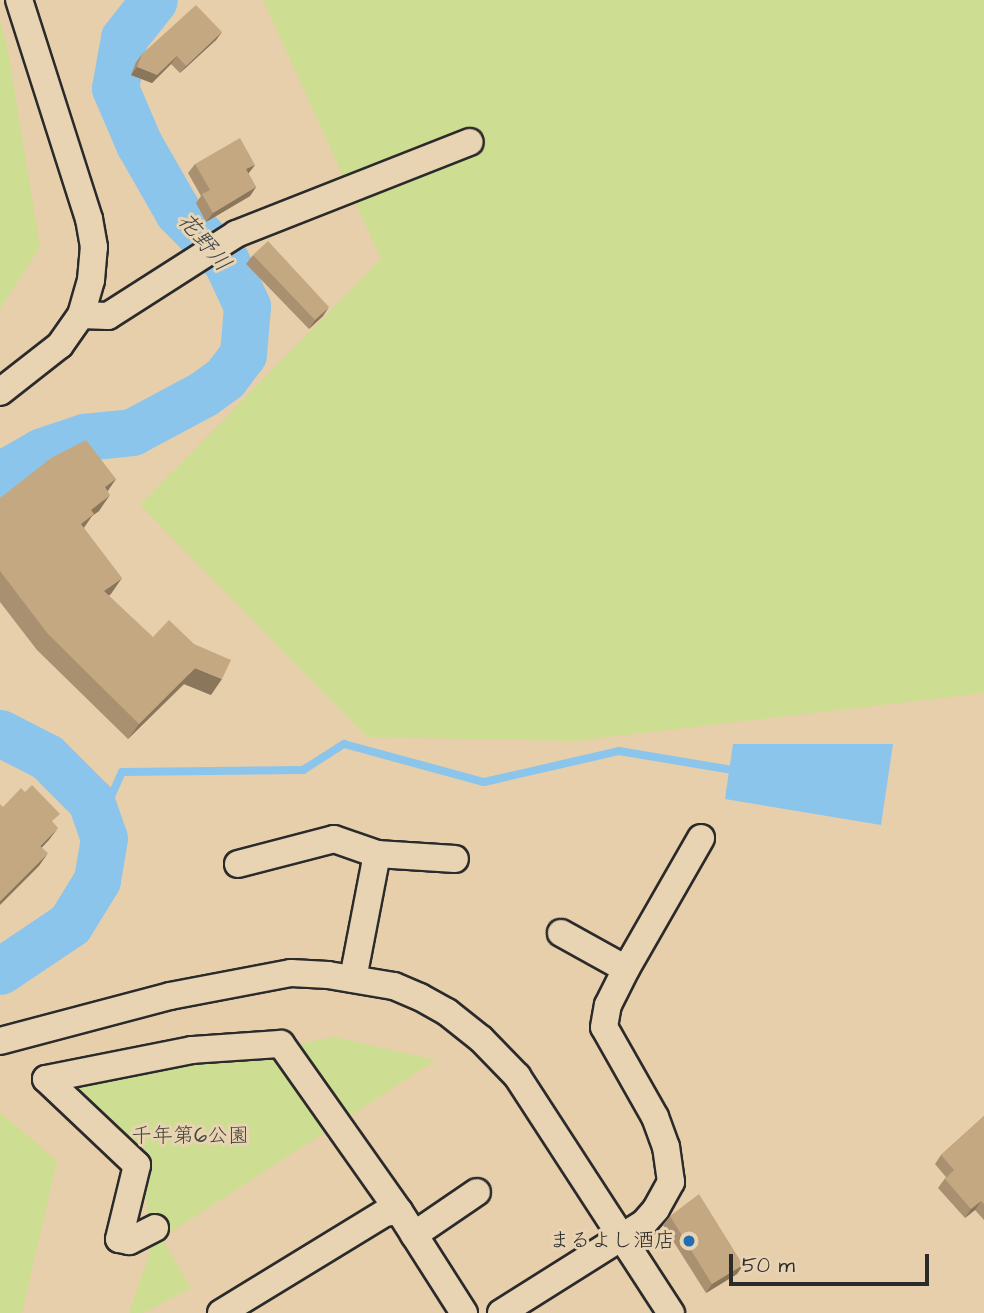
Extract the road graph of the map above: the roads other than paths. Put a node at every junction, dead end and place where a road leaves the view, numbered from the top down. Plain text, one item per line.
1 (19, 0) edge
2 (470, 142) dead end
3 (81, 315) junction
4 (0, 392) edge
5 (701, 838) dead end
6 (377, 855) junction
7 (455, 859) dead end
8 (238, 864) dead end
9 (561, 933) dead end
10 (626, 969) junction
11 (353, 979) junction
12 (0, 1041) edge
13 (477, 1192) dead end
14 (399, 1211) junction
15 (155, 1228) dead end
16 (414, 1235) junction
17 (622, 1236) junction
18 (221, 1313) edge
19 (464, 1313) edge
20 (501, 1313) edge
21 (671, 1313) edge

1 - 3 street
2 - 3 street
3 - 4 street
5 - 10 street
6 - 7 street
6 - 8 street
6 - 11 street
9 - 10 street
10 - 17 street
11 - 12 street
11 - 17 street
13 - 16 street
14 - 15 street
14 - 16 street
14 - 18 street
16 - 19 street
17 - 20 street
17 - 21 street

